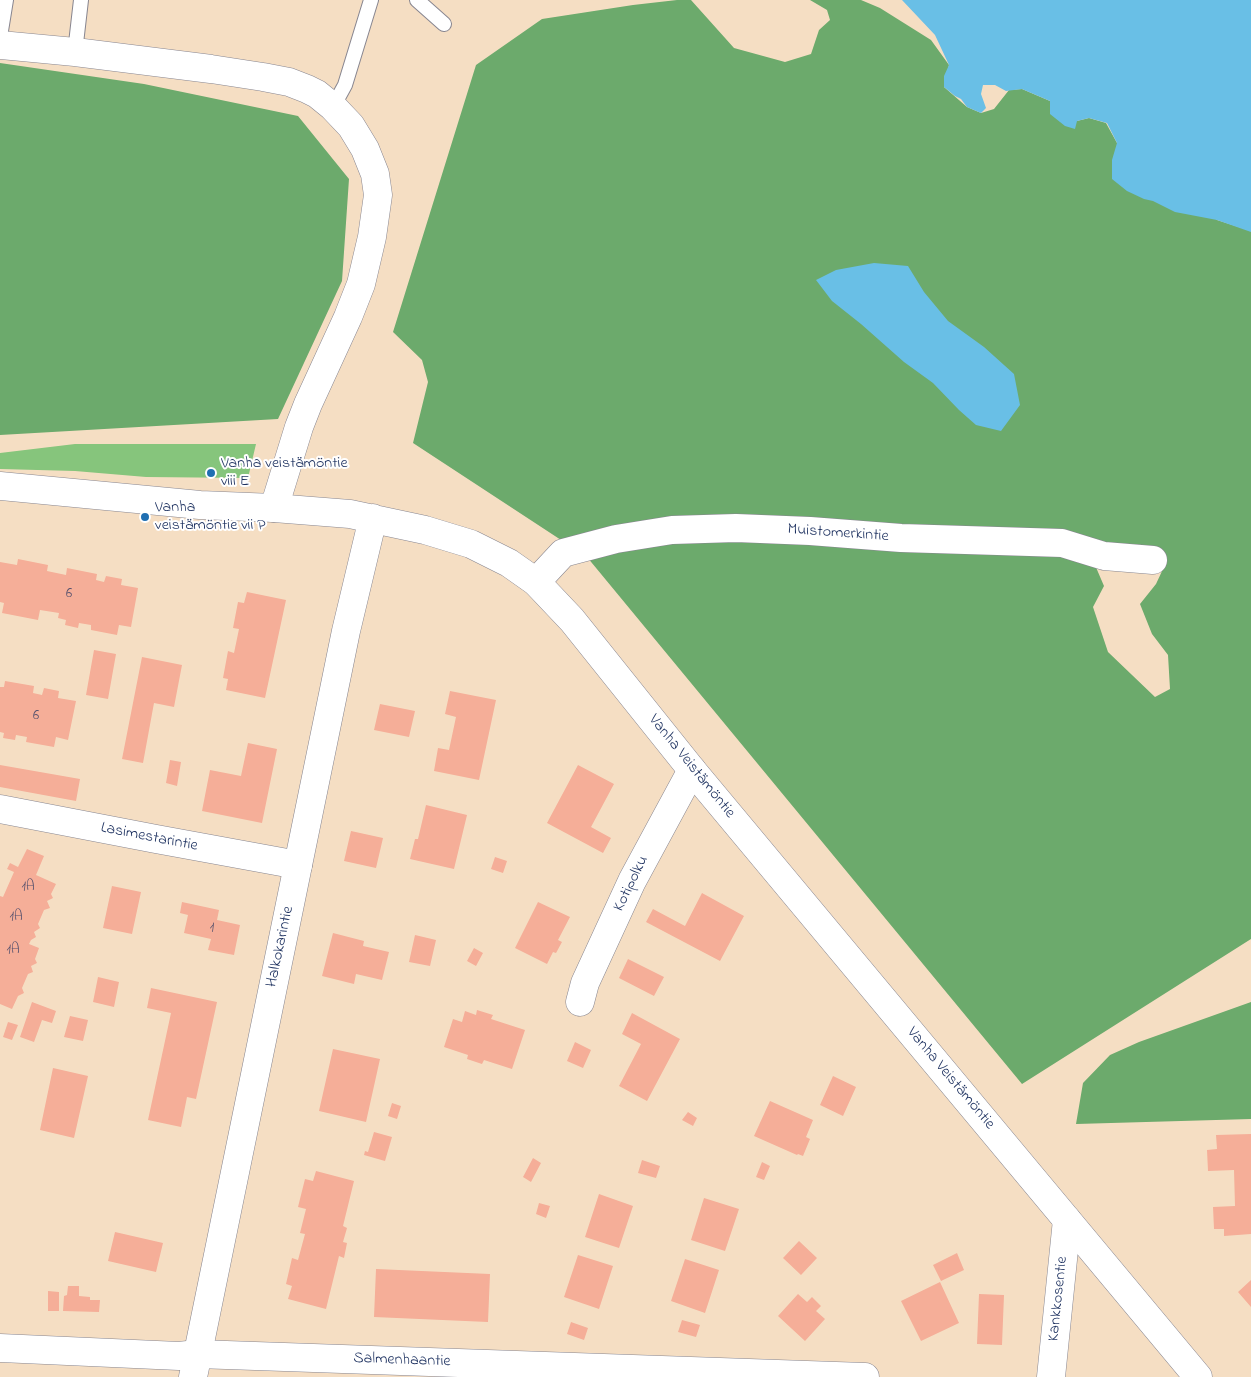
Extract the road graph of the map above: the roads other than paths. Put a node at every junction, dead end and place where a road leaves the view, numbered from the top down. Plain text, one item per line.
1 (6, 0) edge
2 (81, 0) edge
3 (371, 0) edge
4 (417, 0) edge
5 (444, 24) dead end
6 (0, 37) edge
7 (0, 44) edge
8 (74, 52) junction
9 (333, 107) junction
10 (0, 486) edge
11 (274, 508) junction
12 (373, 518) junction
13 (1153, 560) dead end
14 (536, 582) junction
15 (692, 770) junction
16 (0, 809) edge
17 (298, 865) junction
18 (580, 1002) dead end
19 (1067, 1220) junction
20 (0, 1348) edge
21 (195, 1366) edge
22 (864, 1377) edge
23 (1050, 1377) edge
24 (1198, 1377) edge

1 - 6 lane
2 - 8 lane
3 - 9 lane
4 - 5 lane
7 - 8 street
8 - 9 street
9 - 11 street
10 - 11 street, Vanha Veistämöntie
11 - 12 street, Vanha Veistämöntie
12 - 14 street, Vanha Veistämöntie
12 - 17 street, Halkokarintie
13 - 14 street, Muistomerkintie
14 - 15 street, Vanha Veistämöntie
15 - 18 street, Kotipolku
15 - 19 street, Vanha Veistämöntie
16 - 17 street, Lasimestarintie
17 - 21 street, Halkokarintie
19 - 23 street, Kankkosentie
19 - 24 street, Vanha Veistämöntie
20 - 21 street, Salmenhaantie
21 - 22 street, Salmenhaantie

